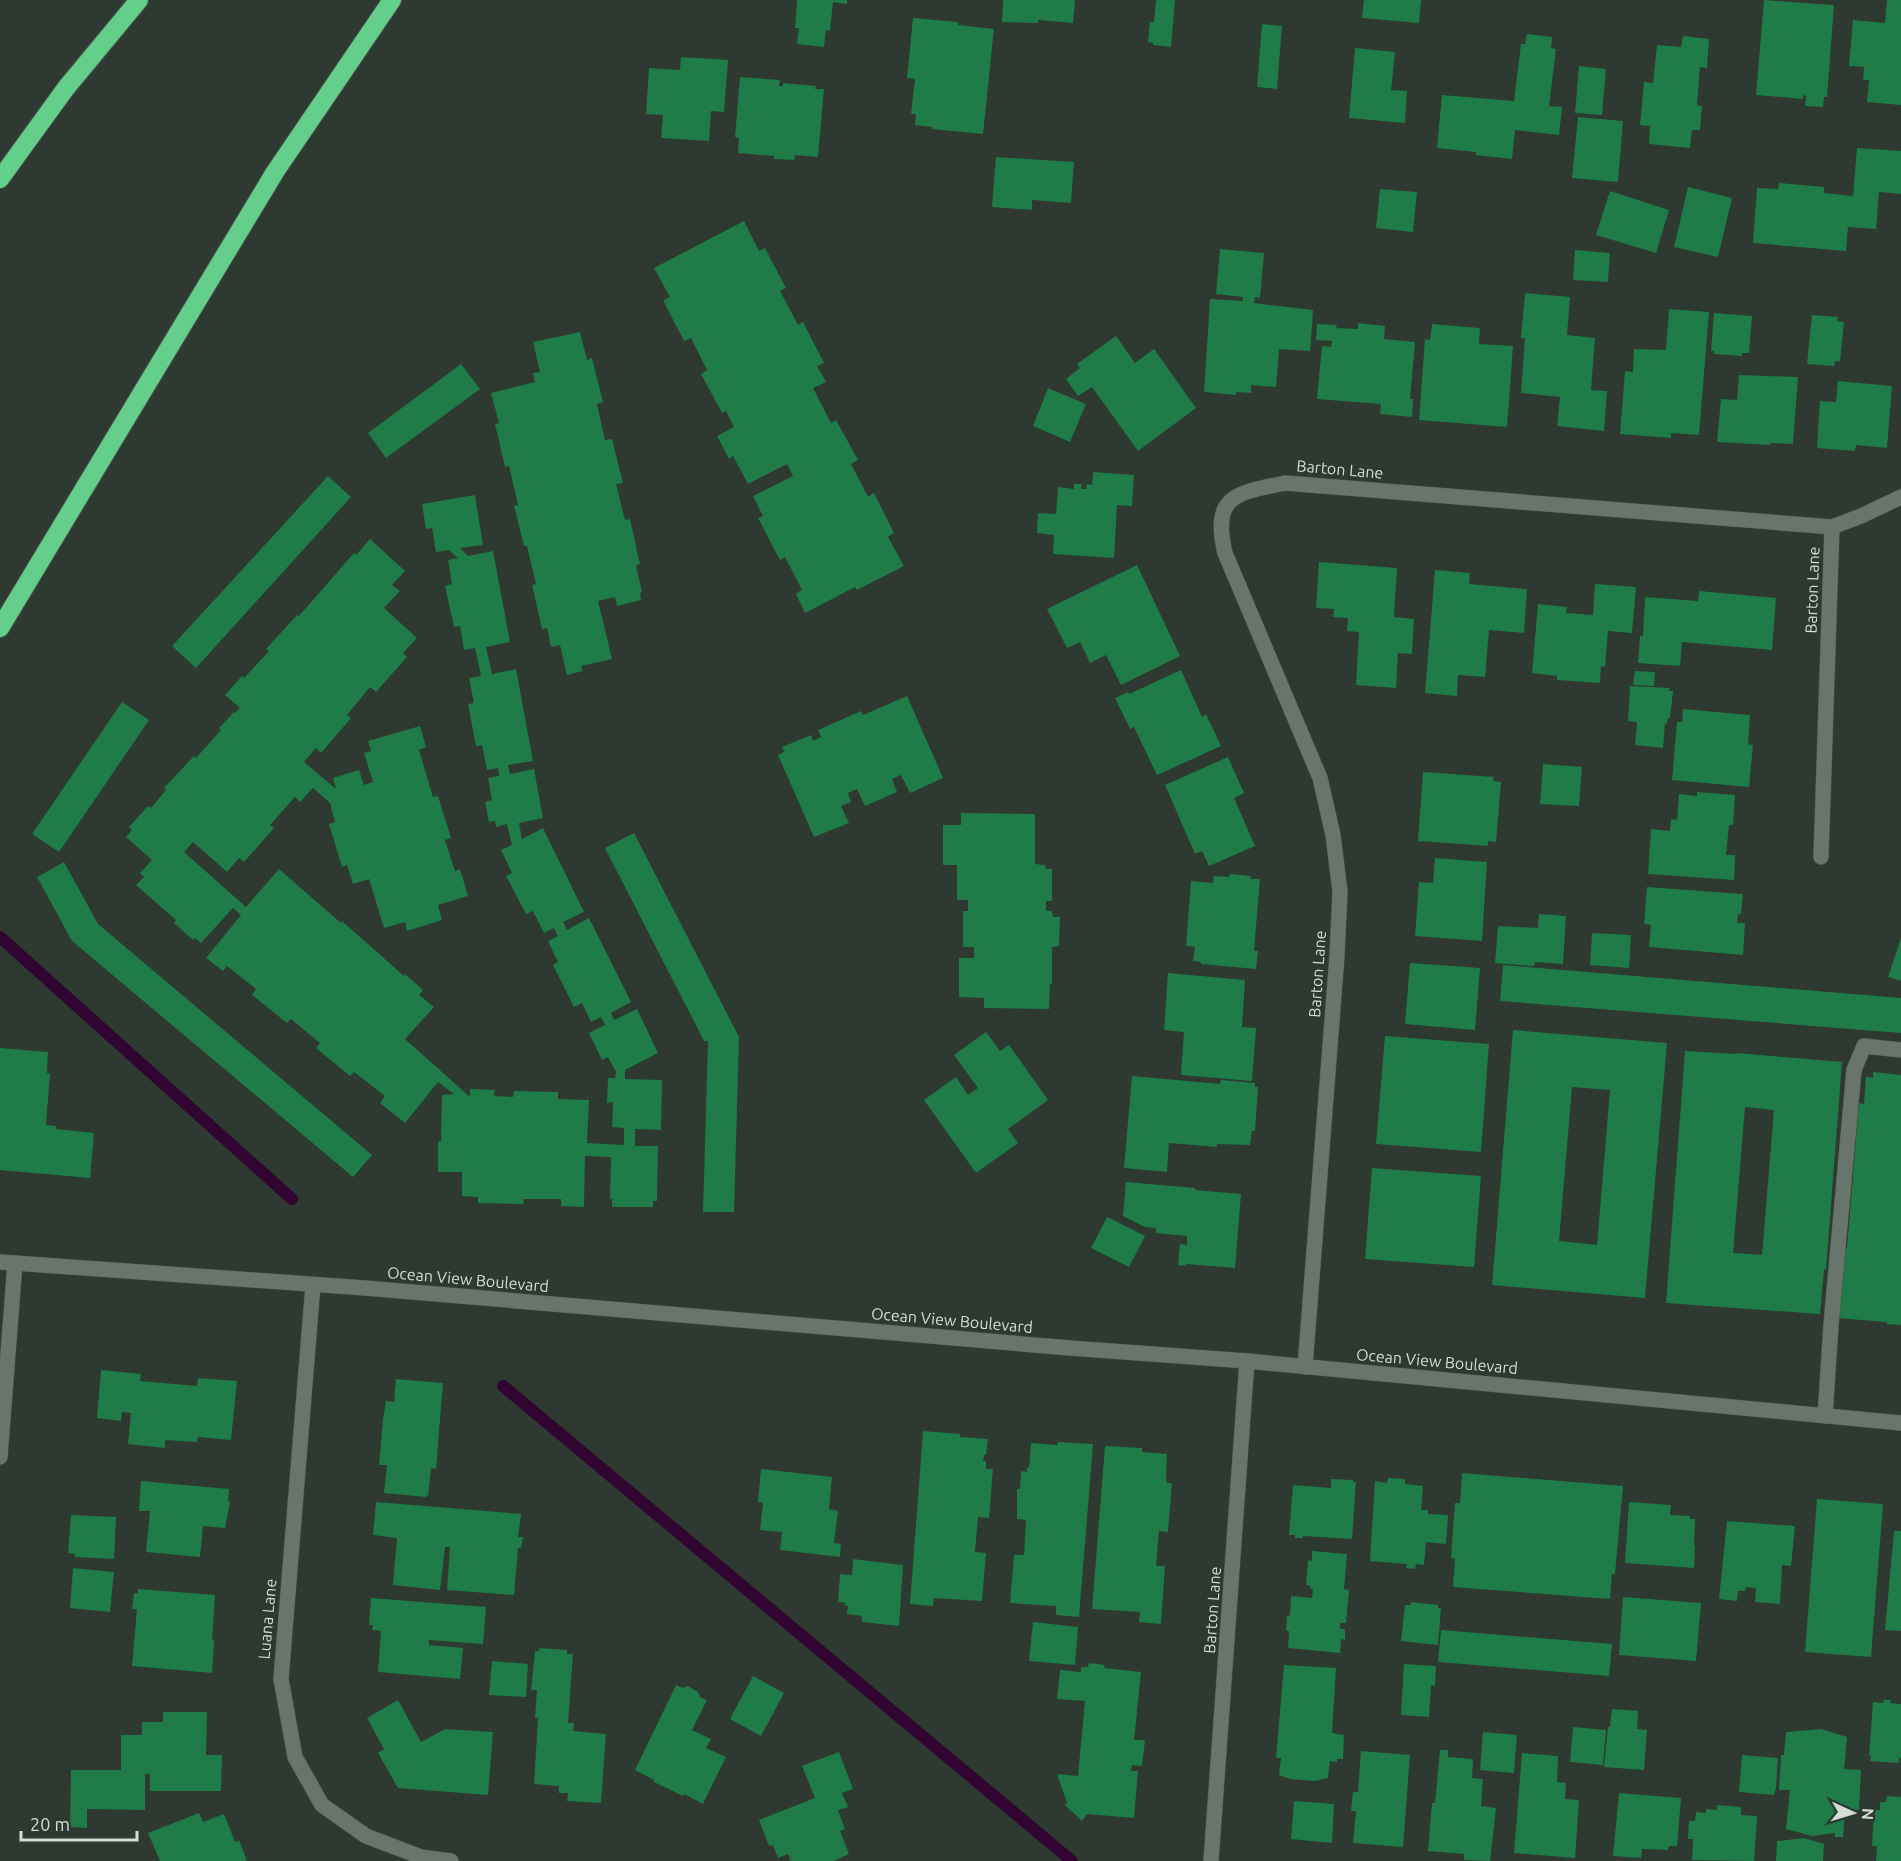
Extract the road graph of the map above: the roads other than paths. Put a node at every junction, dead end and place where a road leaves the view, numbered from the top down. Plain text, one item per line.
1 (139, 0) edge
2 (392, 0) edge
3 (0, 179) edge
4 (1901, 497) edge
5 (1832, 527) junction
6 (0, 628) edge
7 (1821, 857) dead end
8 (1901, 1050) edge
9 (8, 1262) edge
10 (313, 1285) junction
11 (1248, 1361) junction
12 (1305, 1367) junction
13 (1826, 1416) junction
14 (1901, 1423) edge
15 (0, 1457) edge
16 (451, 1861) edge
17 (1211, 1861) edge

1 - 3 highway
2 - 6 highway
4 - 5 street
5 - 7 street, Barton Lane
5 - 12 street, Barton Lane
8 - 13 street
9 - 10 street, Ocean View Boulevard
9 - 15 street
10 - 11 street, Ocean View Boulevard
10 - 16 street, Luana Lane
11 - 12 street, Ocean View Boulevard
11 - 17 street, Barton Lane
12 - 13 street, Ocean View Boulevard
13 - 14 street, Ocean View Boulevard

